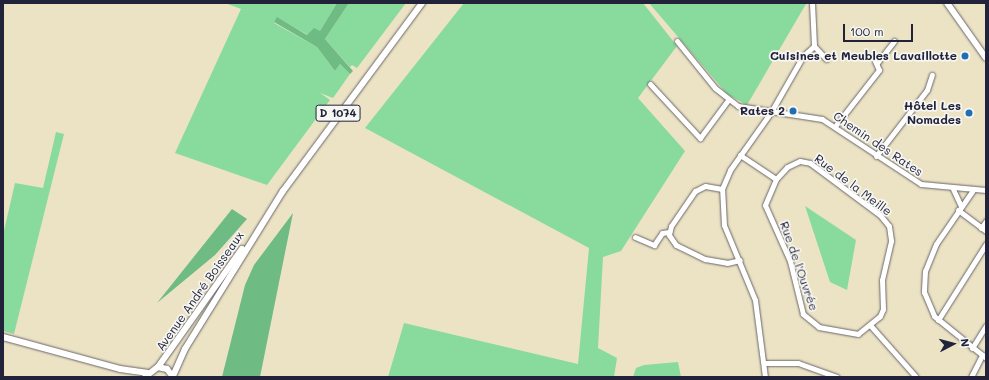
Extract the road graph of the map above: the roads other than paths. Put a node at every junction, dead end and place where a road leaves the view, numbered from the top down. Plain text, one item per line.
1 (422, 3) edge
2 (812, 3) edge
3 (947, 3) edge
4 (677, 41) dead end
5 (894, 41) dead end
6 (814, 46) junction
7 (826, 58) dead end
8 (986, 58) edge
9 (932, 75) dead end
10 (650, 84) dead end
11 (728, 100) junction
12 (771, 112) junction
13 (836, 125) junction
14 (740, 155) junction
15 (876, 156) junction
16 (776, 180) junction
17 (953, 189) junction
18 (722, 190) junction
19 (973, 190) junction
20 (986, 190) edge
21 (960, 208) junction
22 (986, 221) edge
23 (259, 227) junction
24 (984, 230) edge
25 (669, 232) junction
26 (635, 237) dead end
27 (986, 244) edge
28 (740, 260) junction
29 (938, 320) junction
30 (870, 325) junction
31 (986, 326) edge
32 (3, 336) edge
33 (972, 348) junction
34 (984, 357) edge
35 (764, 363) junction
36 (158, 367) junction
37 (120, 370) junction
38 (146, 375) edge
39 (173, 376) edge
40 (134, 377) edge
41 (765, 377) edge
42 (837, 377) edge
43 (916, 377) edge
44 (971, 377) edge

1 - 23 main road, Avenue André Boisseaux / D 1074
2 - 6 street
3 - 8 main road
4 - 11 street, Chemin des Rates
5 - 13 street
6 - 7 street
6 - 12 street
9 - 15 street
10 - 11 street
11 - 12 street, Chemin des Rates
12 - 13 street, Chemin des Rates
12 - 14 street
13 - 15 street, Chemin des Rates
14 - 16 street
14 - 18 street
15 - 17 street, Chemin des Rates
16 - 30 street, Rue de l'Ouvrée
16 - 30 street, Rue de la Meille
17 - 19 street, Chemin des Rates
17 - 21 street
18 - 25 street
18 - 28 street
19 - 20 street, Chemin des Rates
19 - 21 street
21 - 24 street
21 - 29 street
22 - 24 street
23 - 36 main road, Avenue André Boisseaux / D 1074
23 - 39 main road, Avenue André Boisseaux / D 1074
25 - 26 street
25 - 28 street
27 - 29 street
28 - 35 street
29 - 33 street
30 - 43 street
31 - 33 street
32 - 37 main road
33 - 34 street
34 - 44 street
35 - 41 street
35 - 42 street
36 - 38 main road
36 - 39 main road
37 - 38 main road
37 - 40 main road

